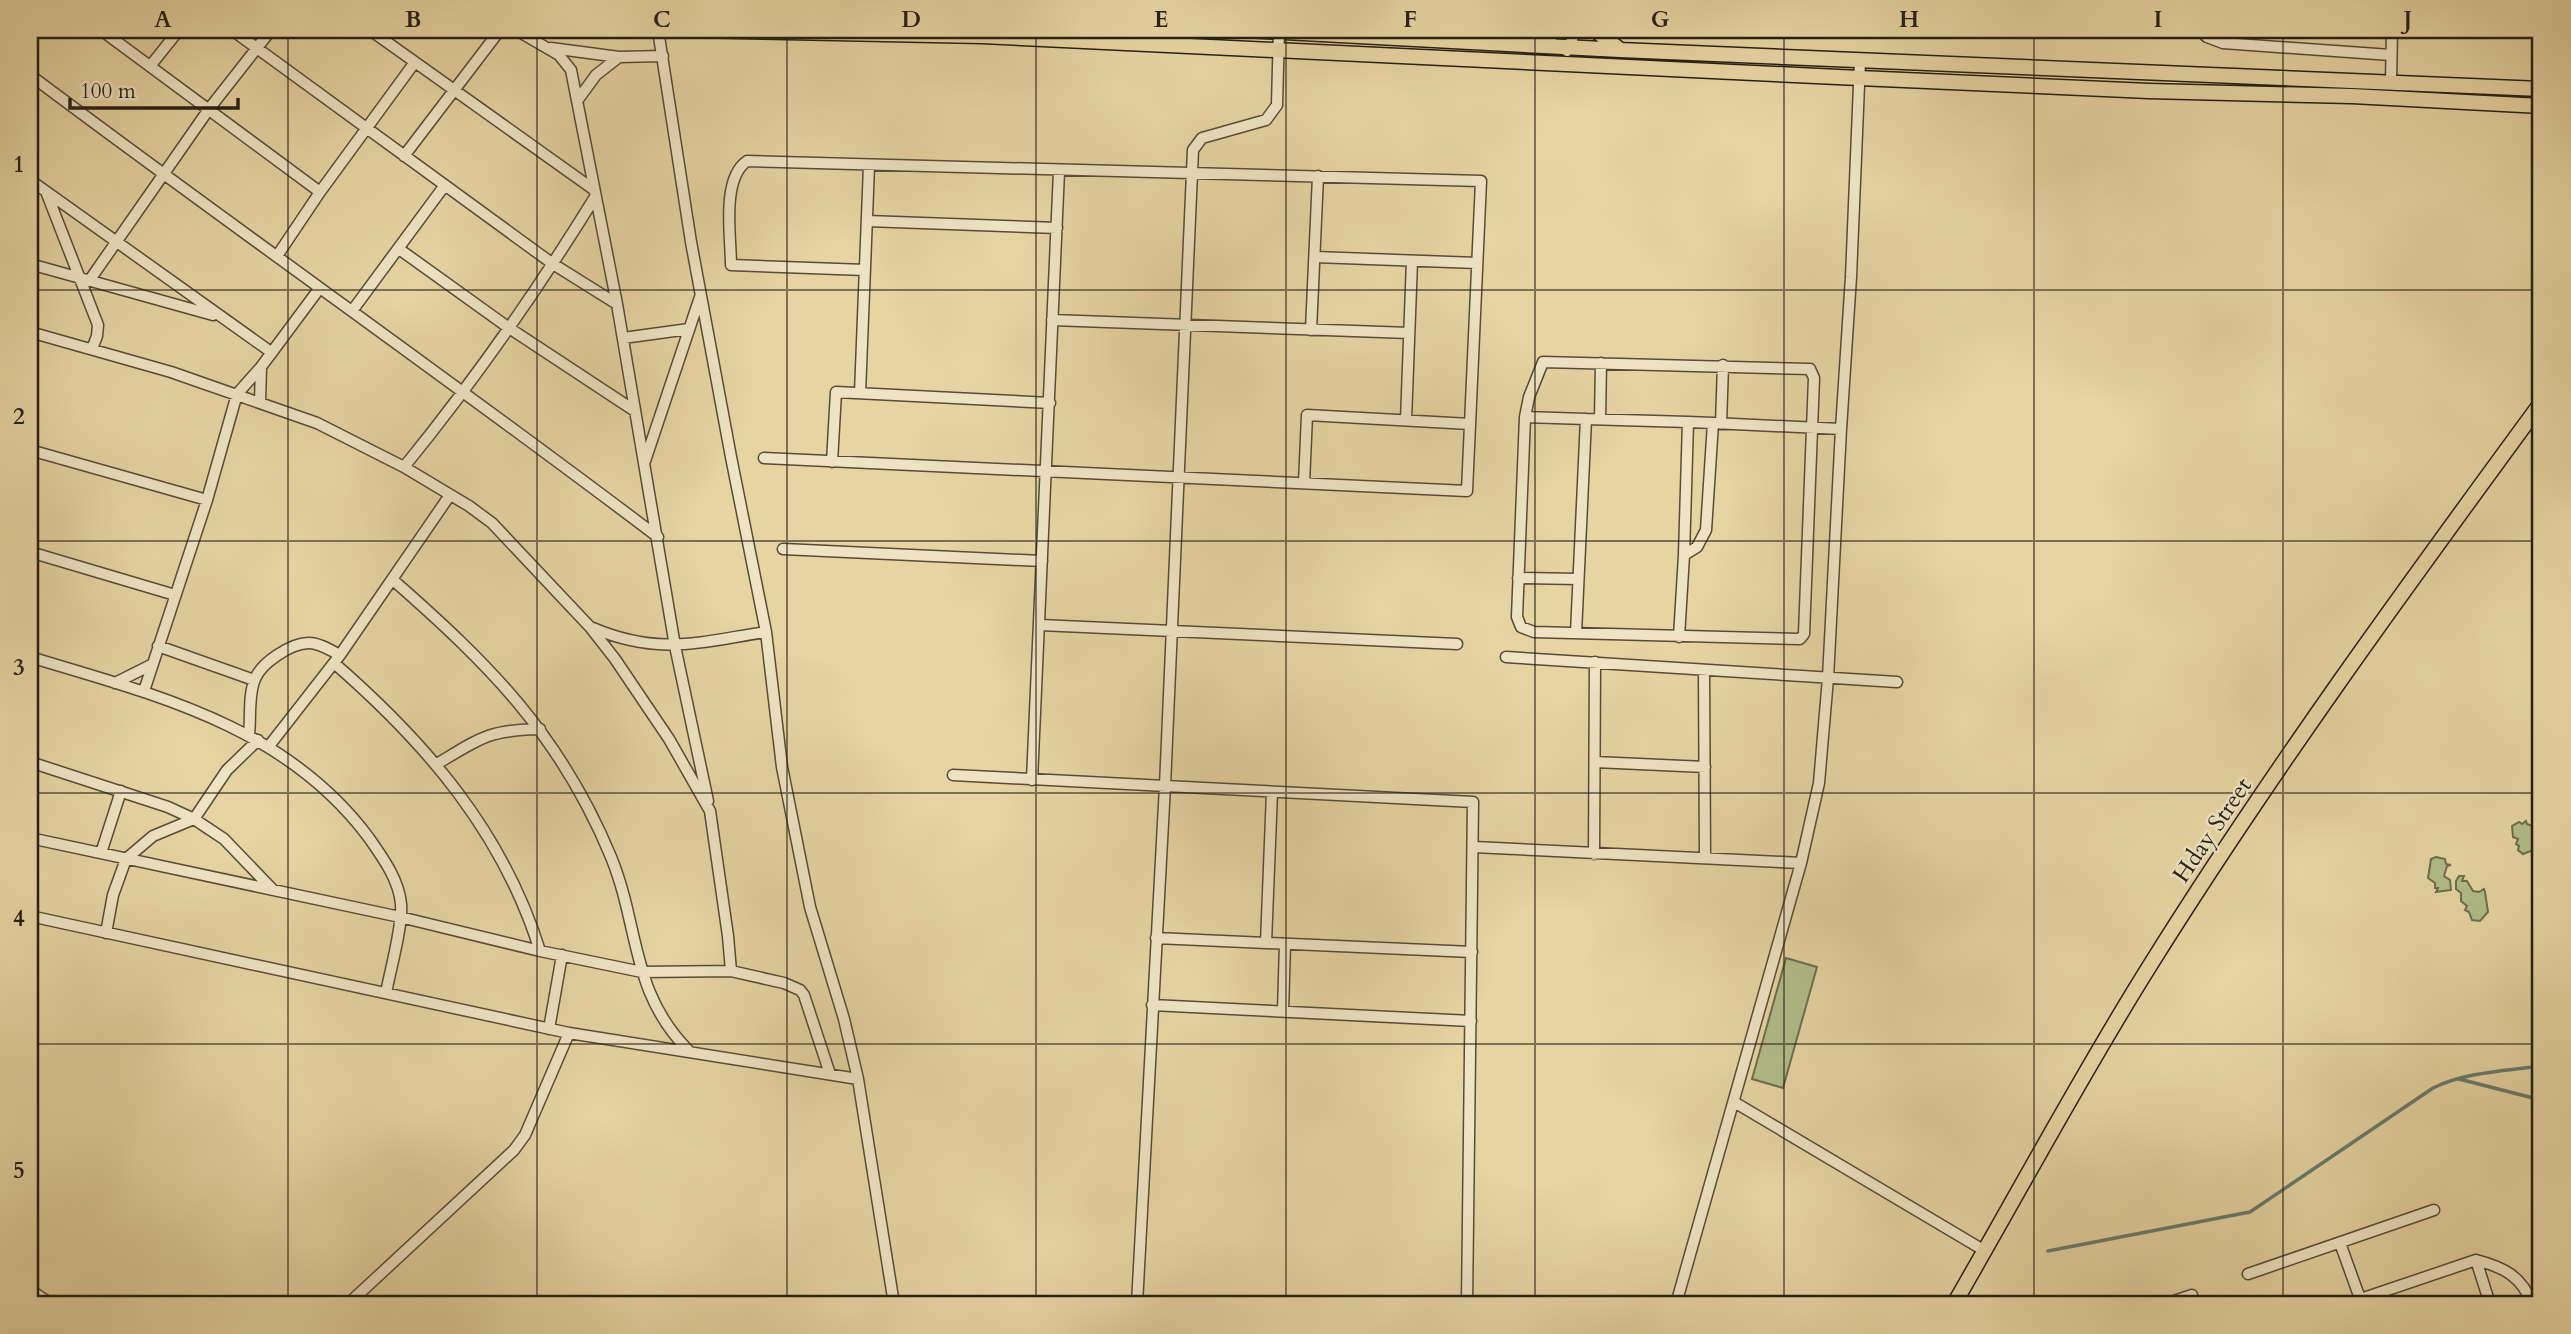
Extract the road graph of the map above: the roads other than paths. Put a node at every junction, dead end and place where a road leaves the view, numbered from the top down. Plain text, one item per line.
1 (101, 30) edge
2 (179, 30) edge
3 (232, 30) edge
4 (271, 30) edge
5 (370, 30) edge
6 (500, 30) edge
7 (516, 30) edge
8 (658, 30) edge
9 (694, 30) edge
10 (1246, 30) edge
11 (1555, 30) edge
12 (1576, 30) edge
13 (1595, 30) edge
14 (2199, 30) edge
15 (2392, 30) edge
16 (1279, 31) edge
17 (1548, 45) junction
18 (1569, 46) junction
19 (257, 48) junction
20 (547, 48) junction
21 (1620, 50) junction
22 (1278, 51) junction
23 (663, 55) junction
24 (2391, 55) junction
25 (619, 57) junction
26 (1860, 61) junction
27 (415, 62) junction
28 (1563, 64) junction
29 (151, 65) junction
30 (30, 75) edge
31 (1859, 78) junction
32 (30, 82) edge
33 (2391, 82) junction
34 (43, 85) junction
35 (2541, 89) edge
36 (454, 90) junction
37 (577, 102) junction
38 (2541, 106) edge
39 (209, 109) junction
40 (366, 129) junction
41 (404, 156) junction
42 (869, 166) junction
43 (1059, 170) junction
44 (1192, 173) junction
45 (163, 174) junction
46 (1318, 176) junction
47 (30, 180) edge
48 (445, 185) junction
49 (320, 192) junction
50 (594, 193) junction
51 (47, 194) junction
52 (867, 221) junction
53 (1056, 228) junction
54 (118, 243) junction
55 (399, 249) junction
56 (276, 256) junction
57 (1315, 257) junction
58 (1412, 261) junction
59 (1477, 263) junction
60 (30, 264) edge
61 (553, 264) junction
62 (865, 270) junction
63 (84, 280) junction
64 (319, 289) junction
65 (700, 294) junction
66 (617, 304) junction
67 (352, 311) junction
68 (220, 317) junction
69 (1052, 320) junction
70 (1184, 325) junction
71 (509, 328) junction
72 (689, 329) junction
73 (1311, 330) junction
74 (30, 332) edge
75 (1409, 333) junction
76 (623, 338) junction
77 (92, 349) junction
78 (271, 352) junction
79 (1601, 363) junction
80 (1723, 365) junction
81 (261, 367) junction
82 (464, 392) junction
83 (860, 393) junction
84 (237, 394) junction
85 (260, 402) junction
86 (2541, 402) edge
87 (1049, 403) junction
88 (635, 411) junction
89 (1525, 417) junction
90 (1586, 419) junction
91 (1600, 419) junction
92 (1406, 420) junction
93 (1688, 422) junction
94 (1470, 424) junction
95 (1717, 424) junction
96 (1813, 428) junction
97 (1841, 429) junction
98 (30, 450) edge
99 (764, 458) dead end
100 (644, 461) junction
101 (832, 462) junction
102 (404, 467) junction
103 (1047, 471) junction
104 (1177, 478) junction
105 (1304, 483) junction
106 (450, 495) junction
107 (207, 500) junction
108 (658, 537) junction
109 (783, 549) dead end
110 (30, 552) edge
111 (1684, 555) junction
112 (1042, 561) junction
113 (1518, 578) junction
114 (1578, 579) junction
115 (393, 580) junction
116 (175, 595) junction
117 (1040, 625) junction
118 (590, 627) junction
119 (1171, 631) junction
120 (766, 632) junction
121 (1576, 633) junction
122 (1679, 637) junction
123 (1457, 644) dead end
124 (158, 646) junction
125 (675, 646) junction
126 (30, 657) edge
127 (1506, 657) dead end
128 (337, 659) junction
129 (1595, 662) junction
130 (151, 665) junction
131 (1704, 670) junction
132 (1828, 678) junction
133 (254, 681) junction
134 (115, 682) junction
135 (1897, 682) dead end
136 (144, 691) junction
137 (540, 729) junction
138 (254, 737) junction
139 (269, 746) junction
140 (30, 762) edge
141 (1595, 762) junction
142 (437, 764) junction
143 (1705, 767) junction
144 (953, 775) dead end
145 (1032, 779) junction
146 (1165, 786) junction
147 (121, 791) junction
148 (1272, 792) junction
149 (710, 811) junction
150 (194, 819) junction
151 (30, 838) edge
152 (1474, 847) junction
153 (101, 853) junction
154 (1594, 854) junction
155 (1705, 858) junction
156 (126, 859) junction
157 (1801, 863) junction
158 (274, 891) junction
159 (30, 916) edge
160 (400, 917) junction
161 (106, 933) junction
162 (1156, 938) junction
163 (1266, 943) junction
164 (1285, 944) junction
165 (540, 951) junction
166 (1472, 952) junction
167 (562, 955) junction
168 (731, 971) junction
169 (642, 972) junction
170 (386, 993) junction
171 (1152, 1005) junction
172 (1283, 1011) junction
173 (1471, 1021) junction
174 (549, 1029) junction
175 (569, 1033) junction
176 (689, 1051) junction
177 (830, 1074) junction
178 (858, 1079) junction
179 (1734, 1101) junction
180 (2434, 1210) dead end
181 (2340, 1243) junction
182 (1984, 1251) junction
183 (2476, 1260) junction
184 (2248, 1274) dead end
185 (30, 1290) edge
186 (2192, 1294) dead end
187 (2361, 1302) edge
188 (51, 1304) edge
189 (348, 1304) edge
190 (894, 1304) edge
191 (1137, 1304) edge
192 (1467, 1304) edge
193 (1676, 1304) edge
194 (1954, 1304) edge
195 (2165, 1304) edge
196 (2346, 1304) edge
197 (2490, 1304) edge
198 (2532, 1304) edge

1 - 29 street
2 - 29 street
3 - 19 street
4 - 19 street
5 - 27 street
6 - 36 street
7 - 20 street
8 - 23 street
9 - 22 main road
10 - 16 main road
11 - 17 street
12 - 18 street
13 - 21 main road
14 - 24 street
15 - 24 street
16 - 17 main road
16 - 22 street
17 - 18 main road
18 - 21 main road
18 - 28 street
19 - 39 street
19 - 40 street
20 - 25 street
20 - 37 street
21 - 26 main road
22 - 28 main road
22 - 44 street
23 - 25 street
23 - 65 street
24 - 33 street
25 - 37 street
26 - 31 street
26 - 33 main road
27 - 36 street
27 - 40 street
28 - 31 main road
29 - 39 street
30 - 34 street
31 - 38 main road
31 - 97 street
32 - 34 street
33 - 35 main road
34 - 45 street
36 - 41 street
36 - 50 street
37 - 50 street
39 - 45 street
39 - 49 street
40 - 41 street
40 - 49 street
41 - 48 street
42 - 43 street
42 - 52 street
42 - 62 street
43 - 44 street
43 - 53 street
44 - 46 street
44 - 70 street
45 - 54 street
45 - 56 street
46 - 57 street
46 - 59 street
47 - 51 street
48 - 55 street
48 - 61 street
49 - 56 street
50 - 61 street
50 - 66 street
51 - 54 street
51 - 63 street
52 - 53 street
52 - 62 street
53 - 69 street
54 - 63 street
54 - 68 street
55 - 67 street
55 - 71 street
56 - 64 street
57 - 58 street
57 - 73 street
58 - 59 street
58 - 75 street
59 - 94 street
60 - 63 street
61 - 66 street
61 - 71 street
62 - 83 street
63 - 68 street
63 - 77 street
64 - 67 street
64 - 78 street
65 - 72 street
65 - 120 street
66 - 76 street
67 - 82 street
68 - 78 street
69 - 70 street
69 - 87 street
70 - 73 street
70 - 104 street
71 - 82 street
71 - 88 street
72 - 76 street
72 - 100 street
73 - 75 street
74 - 77 street
75 - 92 street
76 - 88 street
77 - 84 street
78 - 81 street
79 - 80 street
79 - 89 street
79 - 91 street
80 - 95 street
80 - 96 street
81 - 84 street
81 - 85 street
82 - 102 street
82 - 108 street
83 - 87 street
83 - 101 street
84 - 85 street
84 - 107 street
85 - 102 street
86 - 182 main road, Hday Street
87 - 103 street
88 - 100 street
89 - 90 street
89 - 113 street
90 - 91 street
90 - 114 street
91 - 93 street
92 - 94 street
92 - 105 street
93 - 95 street
93 - 111 street
94 - 105 street
95 - 96 street
95 - 111 street
96 - 97 street
96 - 122 street
97 - 132 street
98 - 107 street
99 - 101 street
100 - 108 street
101 - 103 street
102 - 106 street
103 - 104 street
103 - 112 street
104 - 105 street
104 - 119 street
106 - 115 street
106 - 118 street
107 - 116 street
108 - 125 street
109 - 112 street
110 - 116 street
111 - 122 street
112 - 117 street
113 - 114 street
113 - 121 street
114 - 121 street
115 - 128 street
115 - 137 street
116 - 124 street
117 - 119 street
117 - 145 street
118 - 125 street
118 - 149 street
119 - 123 street
119 - 146 street
120 - 125 street
120 - 178 street
121 - 122 street
124 - 130 street
124 - 133 street
125 - 149 street
126 - 134 street
127 - 129 street
128 - 133 street
128 - 139 street
128 - 142 street
129 - 131 street
129 - 141 street
130 - 134 street
130 - 136 street
131 - 132 street
131 - 143 street
132 - 135 street
132 - 157 street
133 - 138 street
134 - 136 street
136 - 138 street
137 - 142 street
137 - 169 street
138 - 139 street
138 - 150 street
139 - 160 street
140 - 147 street
141 - 143 street
141 - 154 street
142 - 165 street
143 - 155 street
144 - 145 street
145 - 146 street
146 - 148 street
146 - 162 street
147 - 150 street
147 - 153 street
148 - 152 street
148 - 163 street
149 - 168 street
150 - 156 street
150 - 158 street
151 - 153 street
152 - 154 street
152 - 166 street
153 - 156 street
154 - 155 street
155 - 157 street
156 - 158 street
156 - 161 street
157 - 179 street
158 - 160 street
159 - 161 street
160 - 165 street
160 - 170 street
161 - 170 street
162 - 163 street
162 - 171 street
163 - 164 street
164 - 166 street
164 - 172 street
165 - 167 street
166 - 173 street
167 - 169 street
167 - 174 street
168 - 169 street
168 - 177 street
169 - 176 street
170 - 174 street
171 - 172 street
171 - 191 street
172 - 173 street
173 - 192 street
174 - 175 street
175 - 176 street
175 - 189 street
176 - 177 street
177 - 178 street
178 - 190 street
179 - 182 street
179 - 193 street
180 - 181 street
181 - 184 street
181 - 187 street
182 - 194 main road, Hday Street
183 - 187 street
183 - 197 street
183 - 198 street
185 - 188 street
186 - 195 street
187 - 196 street

